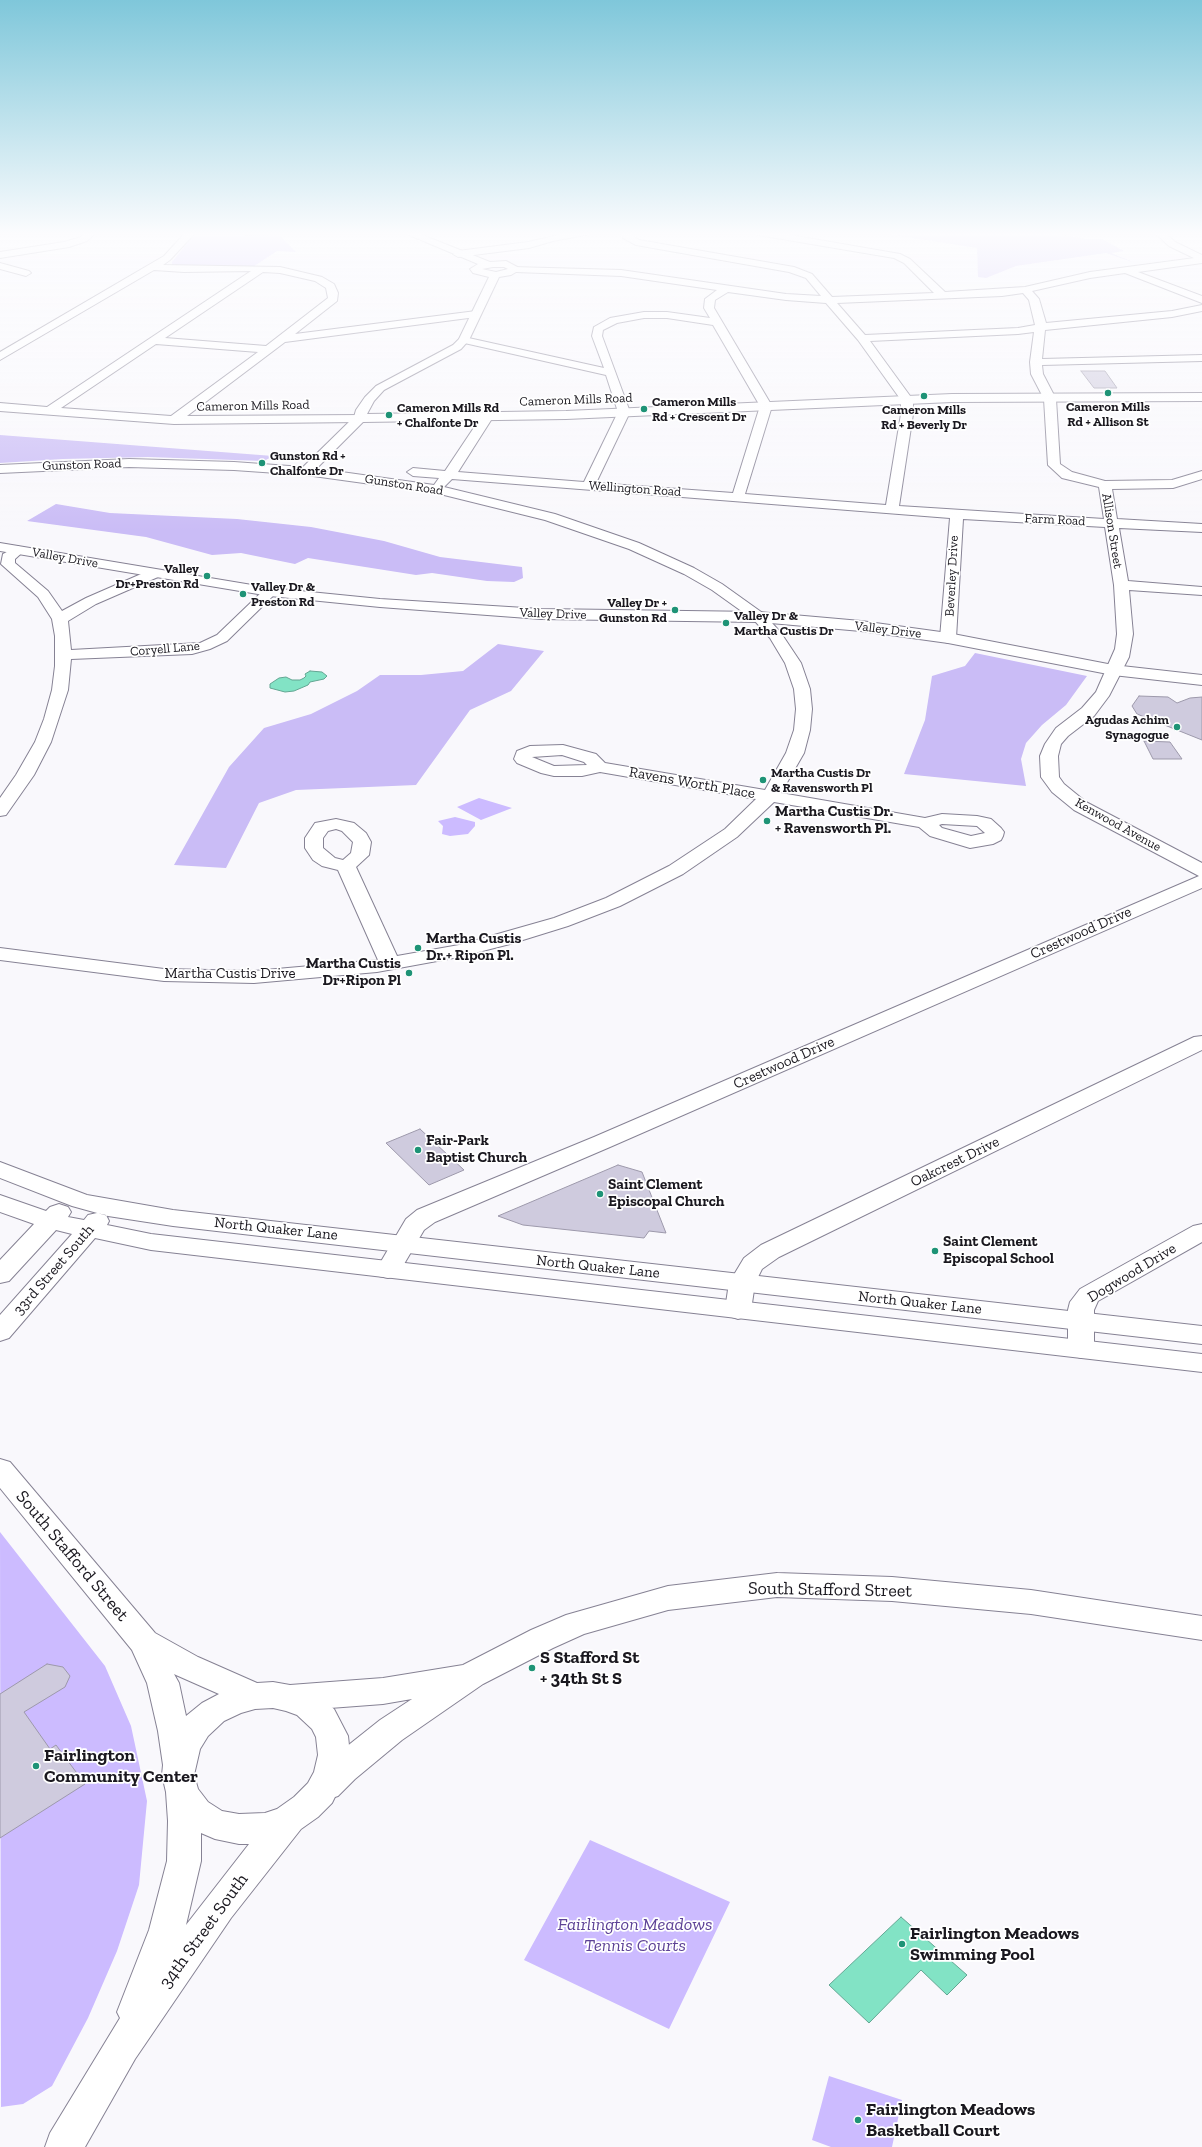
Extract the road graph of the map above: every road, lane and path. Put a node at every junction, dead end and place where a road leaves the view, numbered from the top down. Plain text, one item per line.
1 (42, 332) edge
2 (167, 332) edge
3 (290, 332) edge
4 (334, 332) edge
5 (468, 332) edge
6 (598, 332) edge
7 (722, 332) edge
8 (857, 332) edge
9 (990, 332) edge
10 (1040, 332) edge
11 (862, 338) junction
12 (281, 339) junction
13 (464, 340) junction
14 (154, 341) junction
15 (267, 349) junction
16 (0, 357) edge
17 (1202, 358) edge
18 (1036, 362) junction
19 (611, 374) junction
20 (1202, 397) edge
21 (1050, 398) junction
22 (907, 400) junction
23 (766, 406) junction
24 (0, 407) edge
25 (49, 411) junction
26 (624, 412) junction
27 (487, 417) junction
28 (360, 418) junction
29 (174, 420) junction
30 (309, 467) junction
31 (0, 469) edge
32 (449, 475) junction
33 (1202, 475) edge
34 (1105, 485) junction
35 (588, 486) junction
36 (436, 489) junction
37 (738, 497) junction
38 (892, 509) junction
39 (957, 514) junction
40 (1112, 523) junction
41 (1202, 528) edge
42 (0, 547) edge
43 (18, 550) junction
44 (153, 574) junction
45 (1121, 585) junction
46 (1202, 591) edge
47 (270, 592) junction
48 (759, 617) junction
49 (60, 619) junction
50 (948, 638) junction
51 (63, 655) junction
52 (1113, 670) junction
53 (1202, 680) edge
54 (600, 767) dead end
55 (770, 796) junction
56 (0, 811) edge
57 (925, 823) dead end
58 (346, 866) dead end
59 (1202, 871) edge
60 (1202, 881) edge
61 (0, 954) edge
62 (390, 964) junction
63 (1202, 1042) edge
64 (0, 1169) edge
65 (72, 1198) junction
66 (0, 1203) edge
67 (108, 1208) junction
68 (50, 1221) junction
69 (88, 1230) junction
70 (1202, 1232) edge
71 (404, 1244) junction
72 (388, 1270) junction
73 (0, 1275) edge
74 (742, 1283) junction
75 (738, 1310) junction
76 (1080, 1321) junction
77 (0, 1332) edge
78 (1202, 1335) edge
79 (1081, 1349) junction
80 (1202, 1363) edge
81 (0, 1469) edge
82 (1202, 1628) edge
83 (144, 1642) junction
84 (472, 1675) junction
85 (256, 1696) junction
86 (290, 1698) junction
87 (178, 1769) junction
88 (320, 1793) junction
89 (289, 1819) junction
90 (122, 2046) junction
91 (64, 2147) edge

1 - 16 street
2 - 14 street
3 - 12 street
4 - 12 street
5 - 13 street
6 - 19 street
7 - 23 street
8 - 11 street
9 - 11 street
10 - 18 street, Allison Street
11 - 22 street
12 - 15 street
13 - 19 street
13 - 28 street
14 - 15 street
14 - 25 street
15 - 29 street
17 - 18 street
18 - 21 street, Allison Street
19 - 26 street
20 - 21 street, Cameron Mills Road
21 - 22 street, Cameron Mills Road
21 - 34 street, Allison Street
22 - 23 street, Cameron Mills Road
22 - 38 street
23 - 26 street, Cameron Mills Road
23 - 37 street
24 - 25 street, Cameron Mills Road
25 - 29 street, Cameron Mills Road
26 - 27 street, Cameron Mills Road
26 - 35 street
27 - 28 street, Cameron Mills Road
27 - 32 street
28 - 29 street, Cameron Mills Road
28 - 30 street
30 - 31 street, Gunston Road
30 - 32 street, Wellington Road
30 - 36 street, Gunston Road
32 - 35 street, Wellington Road
32 - 36 street
33 - 34 street
34 - 40 street, Allison Street
35 - 37 street, Wellington Road
36 - 48 street, Gunston Road
37 - 38 street, Wellington Road
38 - 39 street, Wellington Road
39 - 40 street, Farm Road
39 - 50 street, Beverley Drive
40 - 41 street, Farm Road
40 - 45 street, Allison Street
42 - 43 street, Valley Drive
43 - 44 street, Valley Drive
43 - 49 street
44 - 47 street, Valley Drive
44 - 49 street
45 - 46 street
45 - 52 street, Allison Street
47 - 48 street, Valley Drive
47 - 51 street, Coryell Lane
48 - 50 street, Valley Drive
48 - 55 street, Martha Custis Drive
49 - 51 street
50 - 52 street, Valley Drive
51 - 56 street
52 - 53 street, Valley Drive
52 - 59 street, Kenwood Avenue
54 - 55 street, Ravens Worth Place
55 - 57 street, Ravens Worth Place
55 - 62 street, Martha Custis Drive
58 - 62 street
60 - 71 street, Crestwood Drive
61 - 62 street, Martha Custis Drive
63 - 74 street, Oakcrest Drive
64 - 65 street, North Quaker Lane
65 - 67 street, North Quaker Lane
65 - 68 street
66 - 68 street, North Quaker Lane
67 - 69 street, 33rd Street South
67 - 71 street, North Quaker Lane
68 - 69 street, North Quaker Lane
68 - 73 street
69 - 72 street, North Quaker Lane
69 - 77 street, 33rd Street South
70 - 76 street, Dogwood Drive
71 - 72 street, Crestwood Drive
71 - 74 street, North Quaker Lane
72 - 75 street, North Quaker Lane
74 - 75 street, Oakcrest Drive
74 - 76 street, North Quaker Lane
75 - 79 street, North Quaker Lane
76 - 78 street, North Quaker Lane
76 - 79 street, Dogwood Drive
79 - 80 street, North Quaker Lane
81 - 83 street, South Stafford Street
82 - 84 street, South Stafford Street
83 - 85 street, South Stafford Street
83 - 87 street, South Stafford Street
84 - 86 street, South Stafford Street
84 - 88 street, South Stafford Street
85 - 86 street
85 - 87 street
86 - 88 street
87 - 89 street
87 - 90 street, 34th Street South
88 - 89 street, South Stafford Street
89 - 90 street, 34th Street South
90 - 91 street, 34th Street South

